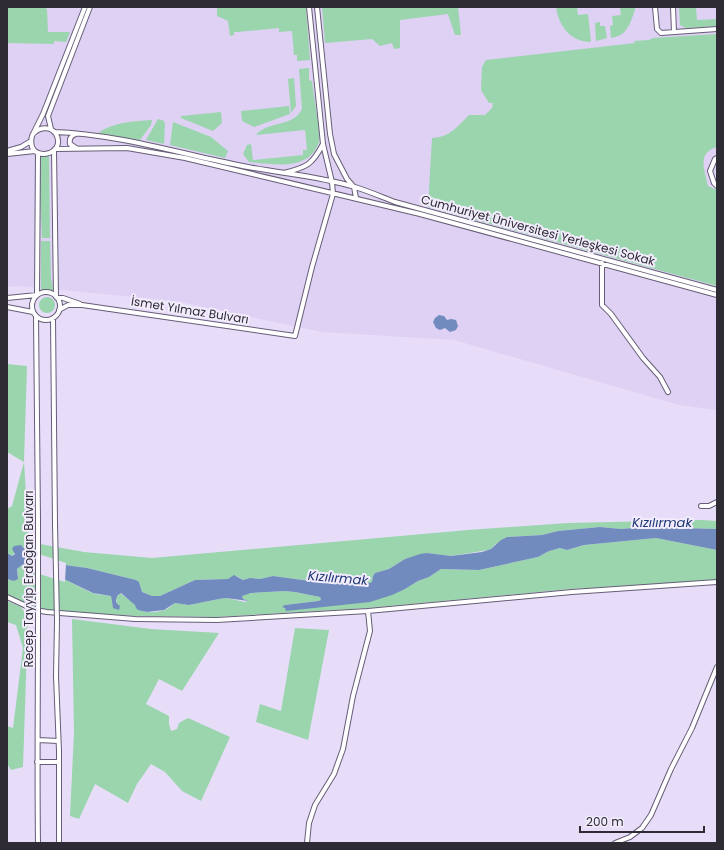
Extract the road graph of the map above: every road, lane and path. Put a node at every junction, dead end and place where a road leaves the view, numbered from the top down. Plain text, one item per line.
1 (85, 7) edge
2 (90, 7) edge
3 (309, 7) edge
4 (317, 7) edge
5 (655, 7) edge
6 (673, 7) edge
7 (717, 29) edge
8 (674, 32) junction
9 (52, 130) junction
10 (34, 133) junction
11 (78, 133) junction
12 (31, 141) junction
13 (323, 144) junction
14 (76, 148) junction
15 (55, 150) junction
16 (7, 151) edge
17 (37, 152) junction
18 (7, 154) edge
19 (717, 158) edge
20 (284, 174) junction
21 (332, 182) junction
22 (717, 186) edge
23 (354, 187) junction
24 (333, 194) junction
25 (356, 198) junction
26 (602, 263) junction
27 (717, 290) edge
28 (37, 295) junction
29 (717, 295) edge
30 (7, 298) edge
31 (56, 298) junction
32 (82, 305) junction
33 (7, 307) edge
34 (59, 310) junction
35 (35, 314) junction
36 (53, 318) junction
37 (668, 392) dead end
38 (717, 502) edge
39 (701, 506) dead end
40 (717, 582) edge
41 (7, 596) edge
42 (368, 611) junction
43 (717, 667) edge
44 (38, 740) junction
45 (58, 741) junction
46 (37, 762) junction
47 (59, 762) junction
48 (38, 843) edge
49 (59, 843) edge
50 (307, 843) edge
51 (615, 843) edge

1 - 10 street
2 - 9 street
3 - 13 street
4 - 23 street
5 - 8 street
6 - 8 street
7 - 8 street
9 - 10 street, Cumhuriyet Üniversitesi Yerleşkesi Sokak
9 - 11 street, Cumhuriyet Üniversitesi Yerleşkesi Sokak
9 - 15 street
10 - 12 street
11 - 14 street
11 - 20 street, Cumhuriyet Üniversitesi Yerleşkesi Sokak
12 - 16 street
12 - 17 street
13 - 20 street
13 - 21 street
14 - 15 street, Cumhuriyet Üniversitesi Yerleşkesi Sokak
14 - 24 street, Cumhuriyet Üniversitesi Yerleşkesi Sokak
15 - 17 street, Cumhuriyet Üniversitesi Yerleşkesi Sokak
15 - 31 street
17 - 18 street, Cumhuriyet Üniversitesi Yerleşkesi Sokak
17 - 28 street
19 - 22 street
20 - 21 street, Cumhuriyet Üniversitesi Yerleşkesi Sokak
21 - 23 street, Cumhuriyet Üniversitesi Yerleşkesi Sokak
21 - 24 street
23 - 25 street
23 - 27 street, Cumhuriyet Üniversitesi Yerleşkesi Sokak
24 - 25 street, Cumhuriyet Üniversitesi Yerleşkesi Sokak
24 - 32 street, İsmet Yılmaz Bulvarı
25 - 26 street, Cumhuriyet Üniversitesi Yerleşkesi Sokak
26 - 29 street, Cumhuriyet Üniversitesi Yerleşkesi Sokak
26 - 37 street
28 - 30 street, İsmet Yılmaz Bulvarı
28 - 31 street, İsmet Yılmaz Bulvarı
28 - 35 street
31 - 32 street, İsmet Yılmaz Bulvarı
31 - 34 street
32 - 34 street, İsmet Yılmaz Bulvarı
33 - 35 street
34 - 36 street
35 - 36 street
35 - 44 street, Recep Tayyip Erdoğan Bulvarı, bridge
36 - 45 street, bridge
38 - 39 street
40 - 42 street
41 - 42 street
42 - 50 street
43 - 51 street
44 - 45 street
44 - 46 street, Recep Tayyip Erdoğan Bulvarı
45 - 47 street
46 - 47 street
46 - 48 street, Recep Tayyip Erdoğan Bulvarı
47 - 49 street

